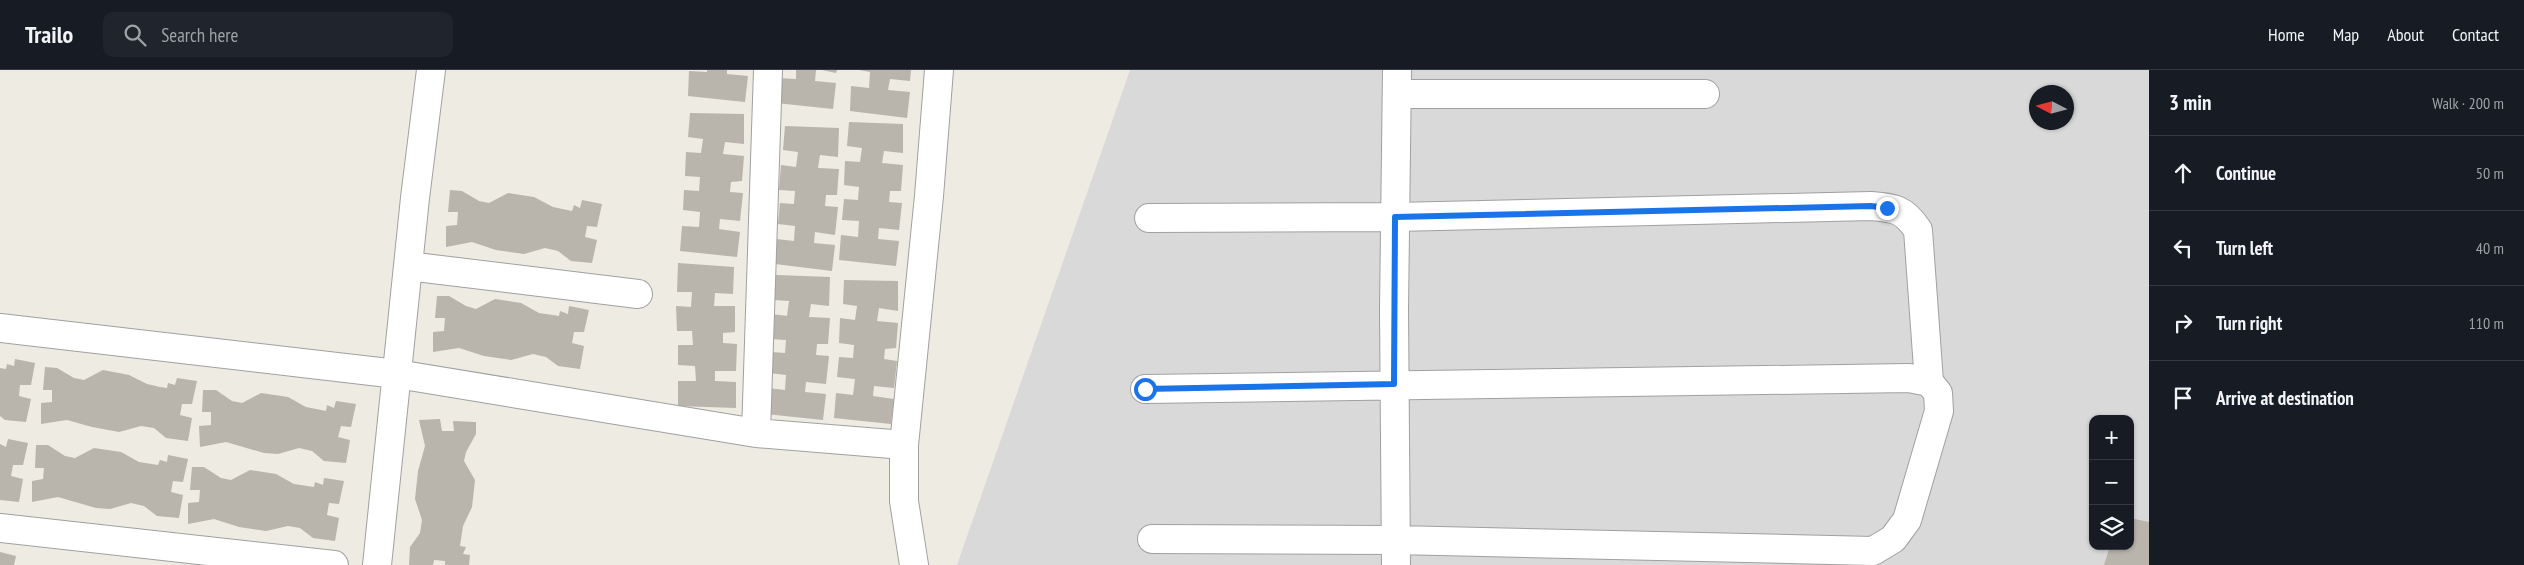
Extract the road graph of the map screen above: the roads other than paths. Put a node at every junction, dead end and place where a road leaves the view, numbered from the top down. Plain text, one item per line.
1 (431, 70) edge
2 (768, 70) edge
3 (939, 70) edge
4 (1397, 82) edge
5 (1705, 94) dead end
6 (1395, 217) junction
7 (1149, 218) dead end
8 (408, 266) junction
9 (638, 294) dead end
10 (0, 328) edge
11 (397, 374) junction
12 (1929, 382) junction
13 (1394, 384) junction
14 (1145, 389) dead end
15 (756, 433) junction
16 (904, 445) junction
17 (0, 528) edge
18 (1152, 539) dead end
19 (1396, 553) edge
20 (334, 565) edge
21 (377, 565) edge
22 (914, 565) edge

1 - 8 street
2 - 15 street
3 - 16 street
4 - 5 street
4 - 6 street
6 - 7 street
6 - 12 street
6 - 13 street
8 - 9 street
8 - 11 street
10 - 11 street
11 - 15 street
11 - 21 street
12 - 13 street
12 - 19 street
13 - 14 street
13 - 19 street
15 - 16 street
16 - 22 street
17 - 20 street
18 - 19 street

